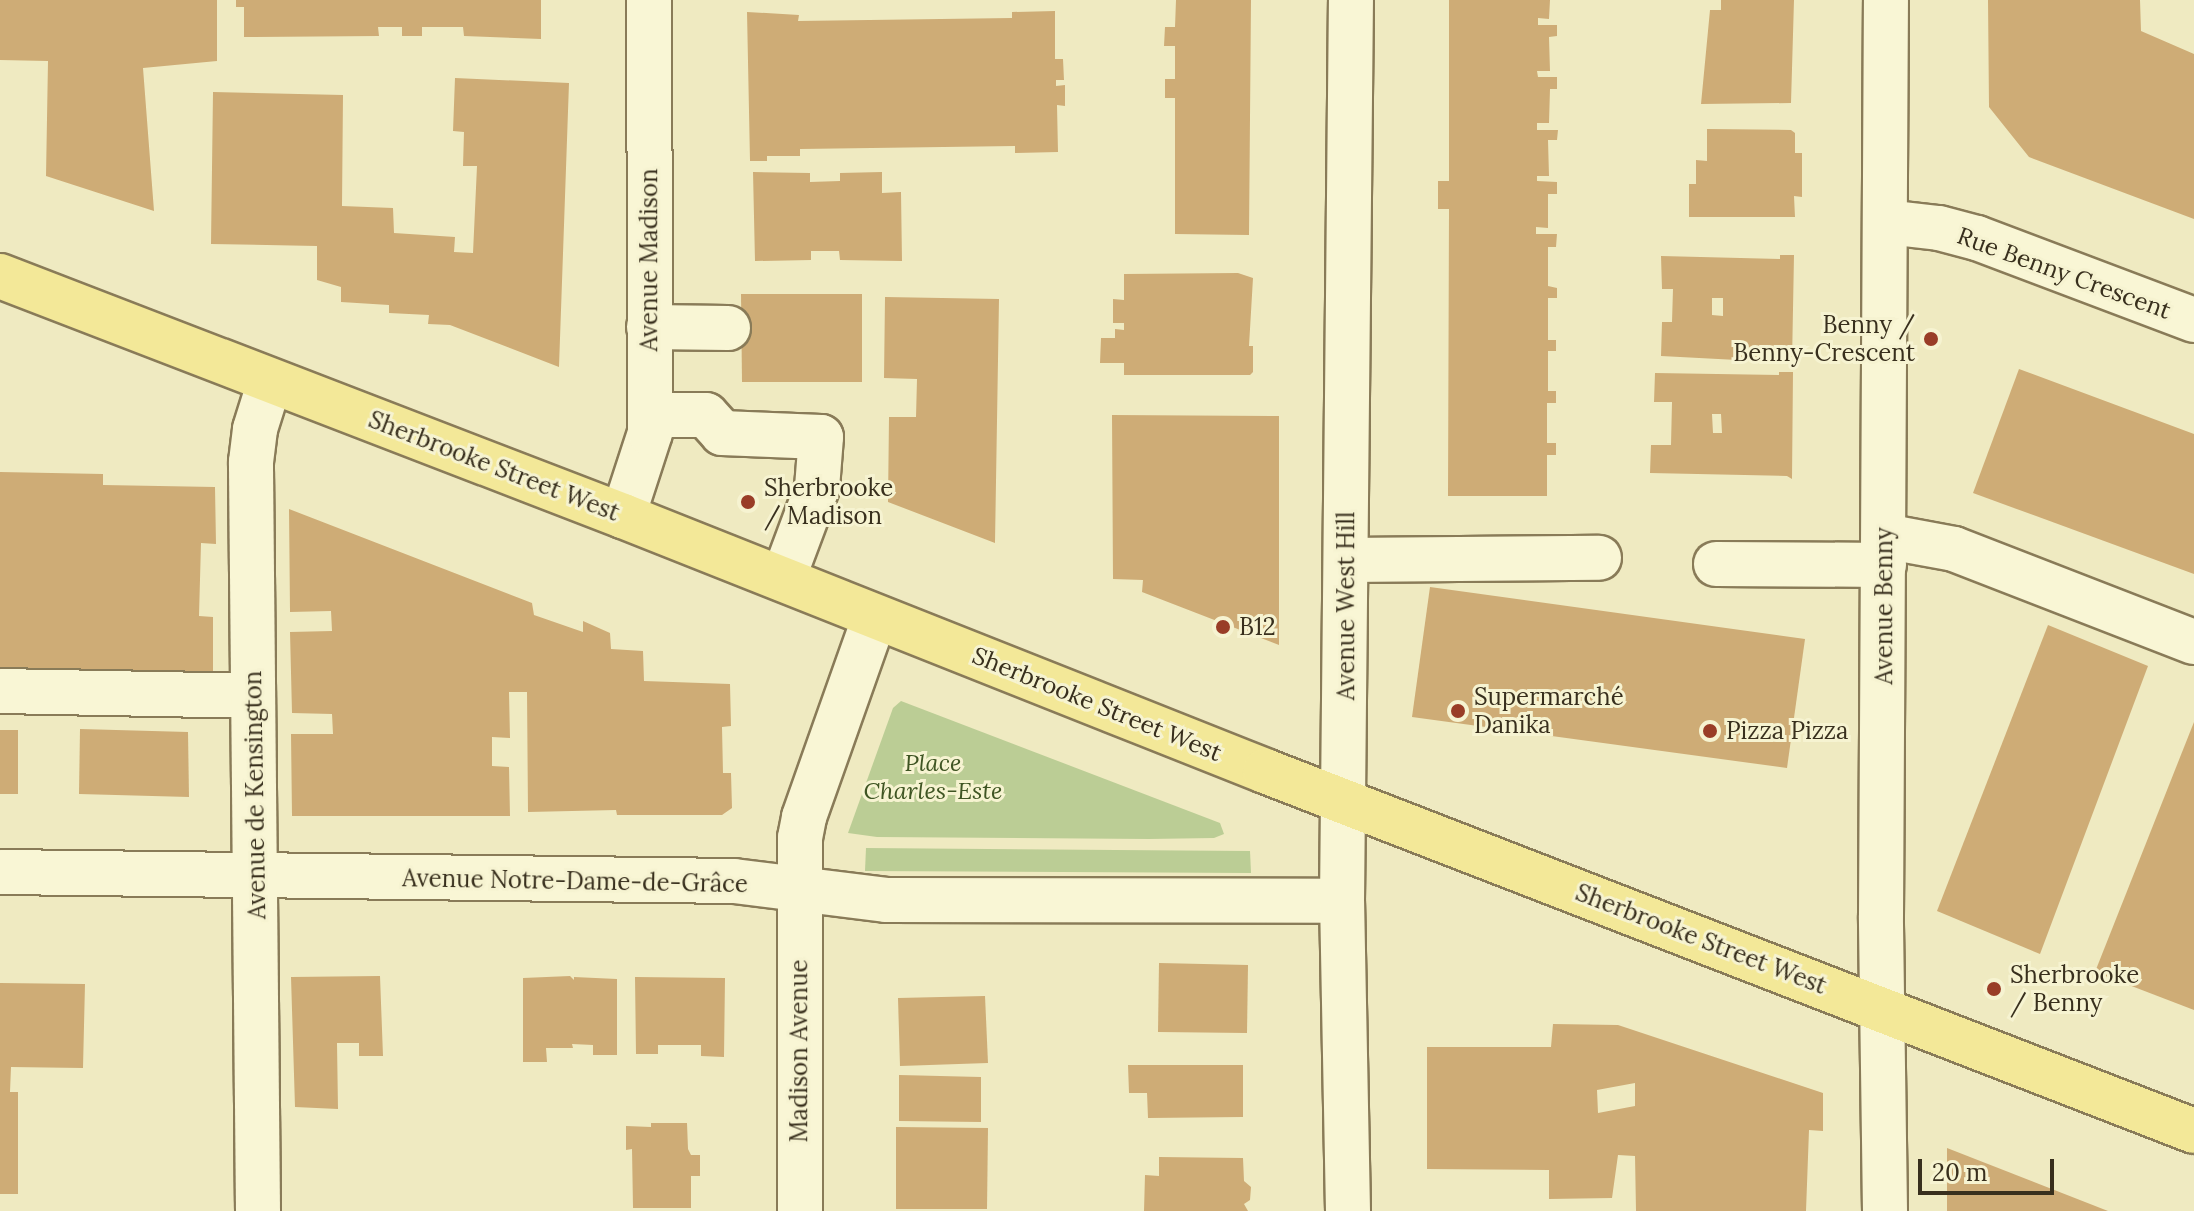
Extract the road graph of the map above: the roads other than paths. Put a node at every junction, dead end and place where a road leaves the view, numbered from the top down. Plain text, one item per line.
1 (649, 0) edge
2 (1351, 0) edge
3 (1886, 0) edge
4 (1886, 222) junction
5 (0, 276) edge
6 (2194, 320) edge
7 (649, 327) junction
8 (728, 328) dead end
9 (270, 381) junction
10 (650, 415) junction
11 (623, 516) junction
12 (1884, 550) junction
13 (1599, 558) dead end
14 (1347, 560) junction
15 (1716, 564) dead end
16 (783, 579) junction
17 (875, 617) junction
18 (2194, 642) edge
19 (0, 691) edge
20 (253, 696) junction
21 (1345, 801) junction
22 (0, 872) edge
23 (255, 873) junction
24 (799, 890) junction
25 (1342, 901) junction
26 (1883, 1011) junction
27 (2194, 1131) edge
28 (258, 1211) edge
29 (800, 1211) edge
30 (1348, 1211) edge
31 (1885, 1211) edge

1 - 7 street, Avenue Madison
2 - 14 street, Avenue West Hill
3 - 4 street, Avenue Benny
4 - 6 street, Rue Benny Crescent
4 - 12 street, Avenue Benny
5 - 9 main road, Sherbrooke Street West
7 - 8 street
7 - 10 street, Avenue Madison
9 - 11 main road, Sherbrooke Street West
9 - 20 street, Avenue de Kensington
10 - 11 street, Avenue Madison
10 - 16 street
11 - 16 main road, Sherbrooke Street West
12 - 15 street
12 - 18 street
12 - 26 street, Avenue Benny
13 - 14 street
14 - 21 street, Avenue West Hill
16 - 17 main road, Sherbrooke Street West
17 - 21 main road, Sherbrooke Street West
17 - 24 street
19 - 20 street
20 - 23 street, Avenue de Kensington
21 - 25 street, Avenue West Hill
21 - 26 main road, Sherbrooke Street West
22 - 23 street, Avenue Notre-Dame-de-Grâce
23 - 24 street, Avenue Notre-Dame-de-Grâce
23 - 28 street, Avenue de Kensington
24 - 25 street, Avenue Notre-Dame-de-Grâce
24 - 29 street, Madison Avenue
25 - 30 street, Avenue West Hill
26 - 27 main road, Sherbrooke Street West
26 - 31 street, Avenue Benny

